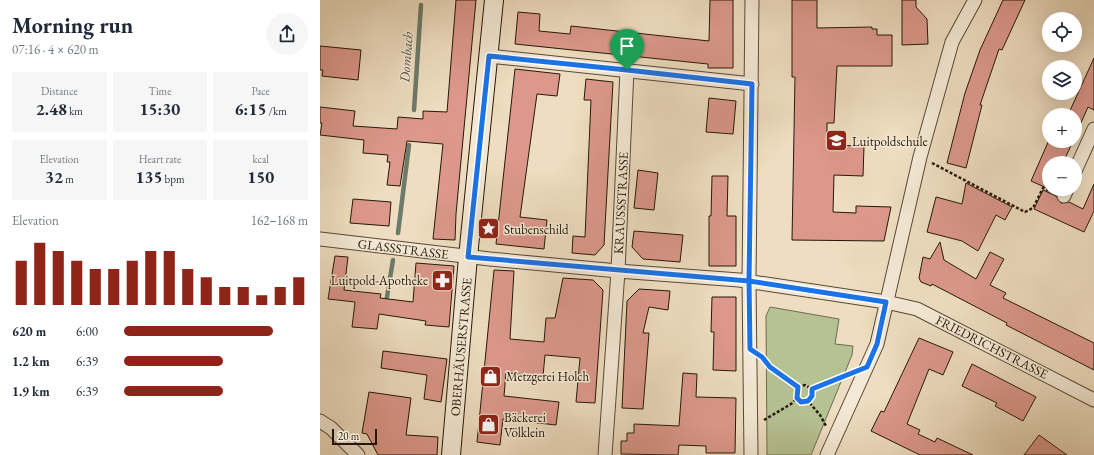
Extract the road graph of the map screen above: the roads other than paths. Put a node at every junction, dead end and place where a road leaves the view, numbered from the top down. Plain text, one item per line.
1 (494, 0) edge
2 (752, 0) edge
3 (975, 0) edge
4 (489, 56) junction
5 (627, 70) junction
6 (752, 84) junction
7 (1094, 129) edge
8 (1082, 156) edge
9 (320, 239) edge
10 (468, 257) junction
11 (618, 271) junction
12 (749, 281) junction
13 (886, 302) junction
14 (1094, 400) edge
15 (320, 421) edge
16 (358, 455) edge
17 (451, 455) edge
18 (605, 455) edge
19 (751, 455) edge
20 (827, 455) edge

1 - 4 street, OBERHÄUSERSTRASSE
2 - 6 street
3 - 13 street
4 - 5 street
4 - 10 street, OBERHÄUSERSTRASSE
5 - 6 street
5 - 11 street, KRAUSSSTRASSE
6 - 12 street
7 - 8 street
9 - 10 street, GLASSSTRASSE
10 - 11 street, GLASSSTRASSE
10 - 17 street, OBERHÄUSERSTRASSE
11 - 12 street, GLASSSTRASSE
11 - 18 street, KRAUSSSTRASSE
12 - 13 street, FRIEDRICHSTRASSE
12 - 19 street
13 - 14 street, FRIEDRICHSTRASSE
13 - 20 street
15 - 16 street

